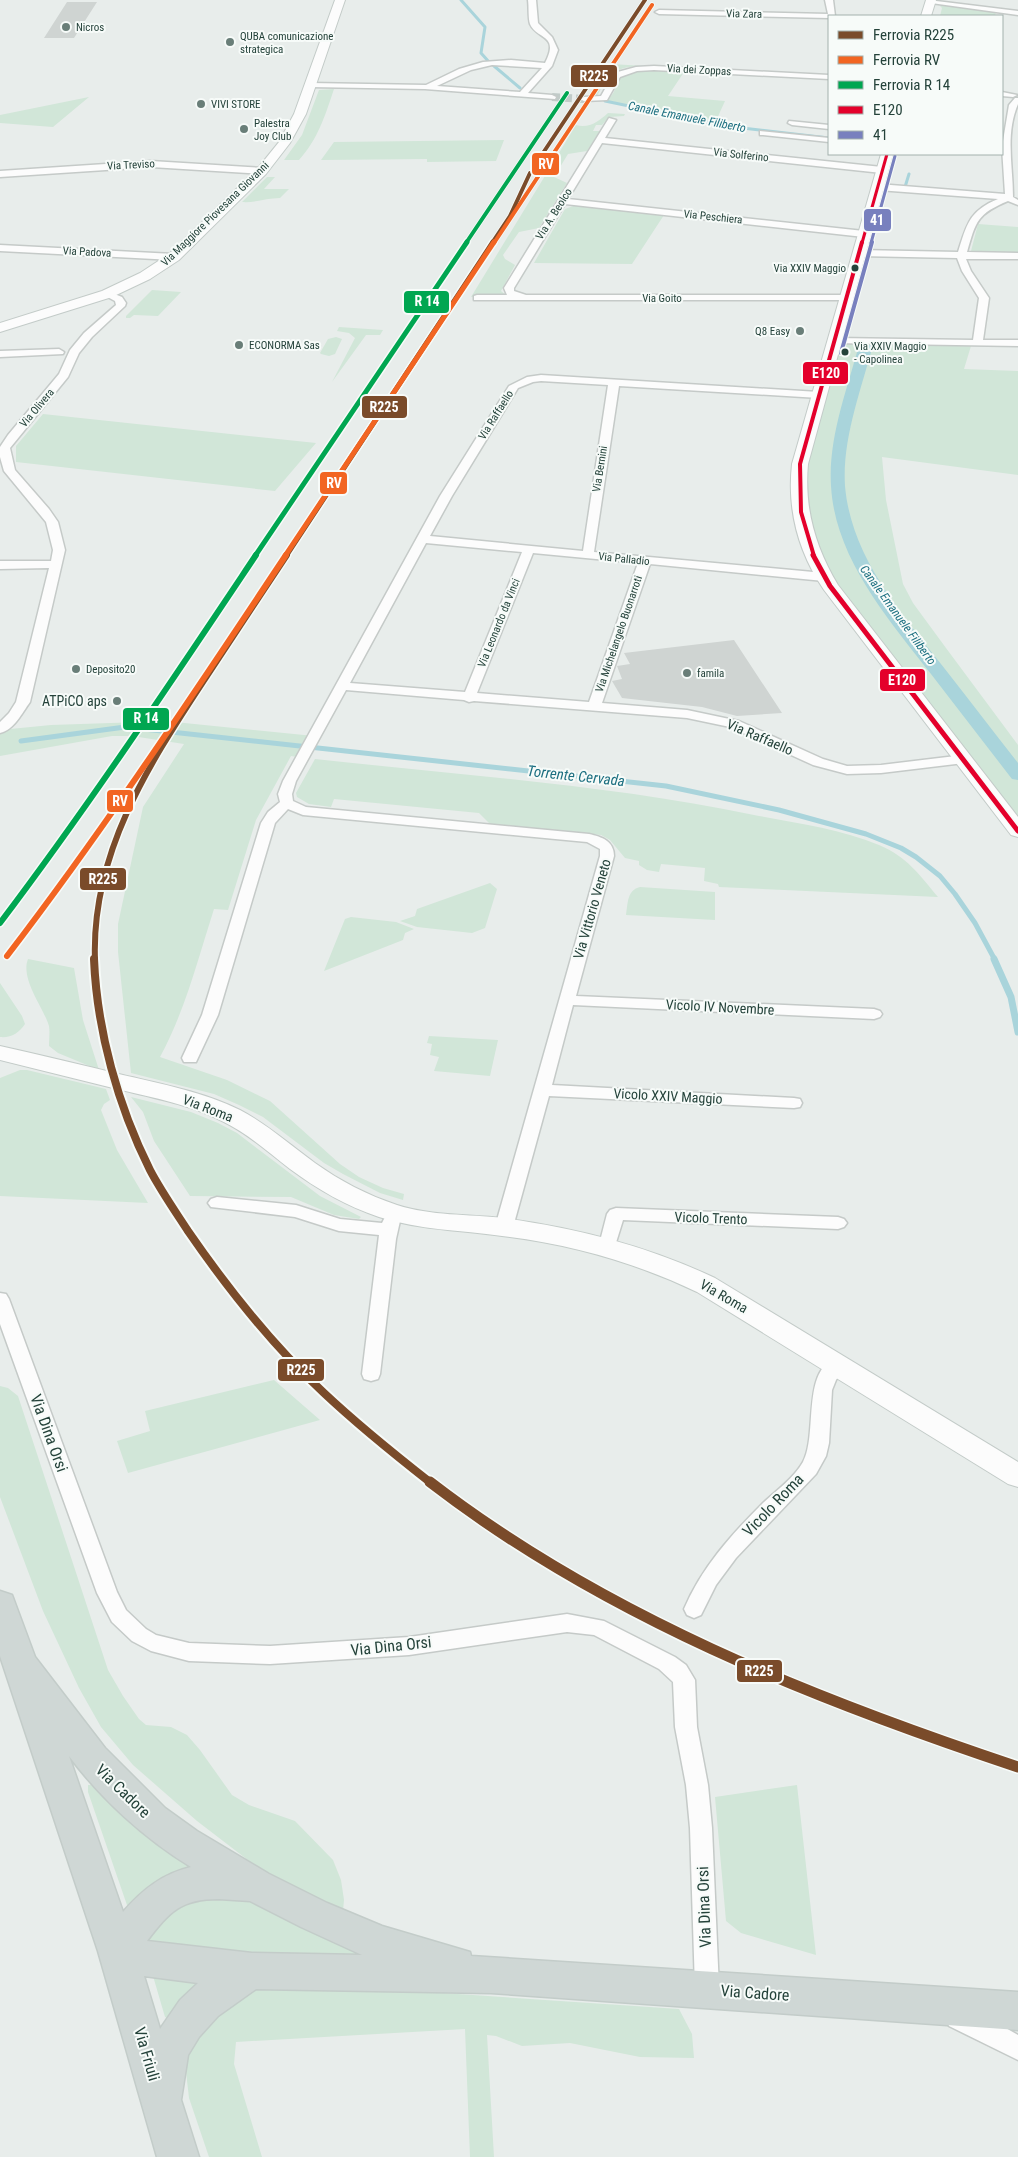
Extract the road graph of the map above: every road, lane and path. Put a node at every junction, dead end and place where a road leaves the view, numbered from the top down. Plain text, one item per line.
1 (340, 0) edge
2 (532, 0) edge
3 (830, 0) edge
4 (931, 1) edge
5 (659, 12) dead end
6 (1018, 14) edge
7 (831, 15) edge
8 (926, 15) edge
9 (828, 16) edge
10 (548, 66) junction
11 (828, 77) edge
12 (310, 85) junction
13 (427, 88) junction
14 (1003, 94) edge
15 (522, 95) junction
16 (1017, 96) edge
17 (552, 97) tunnel mouth
18 (584, 99) tunnel mouth
19 (612, 120) dead end
20 (792, 123) dead end
21 (828, 127) edge
22 (763, 133) dead end
23 (599, 140) junction
24 (828, 140) edge
25 (1006, 152) edge
26 (887, 155) edge
27 (882, 170) junction
28 (262, 171) junction
29 (0, 174) edge
30 (878, 187) junction
31 (1009, 198) junction
32 (562, 201) junction
33 (1018, 204) edge
34 (864, 234) junction
35 (0, 248) edge
36 (859, 253) junction
37 (962, 256) junction
38 (1018, 256) edge
39 (174, 257) junction
40 (107, 294) junction
41 (477, 298) dead end
42 (528, 298) junction
43 (847, 298) junction
44 (0, 328) edge
45 (978, 343) junction
46 (1018, 343) edge
47 (834, 348) junction
48 (59, 352) dead end
49 (0, 354) edge
50 (614, 382) junction
51 (819, 396) junction
52 (423, 539) junction
53 (529, 549) junction
54 (588, 555) junction
55 (645, 561) junction
56 (56, 564) junction
57 (0, 565) edge
58 (824, 577) junction
59 (343, 686) junction
60 (469, 698) junction
61 (594, 706) junction
62 (0, 729) edge
63 (964, 759) junction
64 (287, 803) junction
65 (1018, 831) edge
66 (566, 1000) junction
67 (874, 1014) dead end
68 (0, 1053) edge
69 (190, 1058) dead end
70 (542, 1090) junction
71 (794, 1103) dead end
72 (217, 1203) dead end
73 (391, 1222) junction
74 (838, 1223) dead end
75 (504, 1227) junction
76 (608, 1245) junction
77 (0, 1299) edge
78 (836, 1365) junction
79 (371, 1374) dead end
80 (1018, 1476) edge
81 (0, 1605) edge
82 (694, 1609) dead end
83 (20, 1664) junction
84 (256, 1886) junction
85 (117, 1951) junction
86 (252, 1971) junction
87 (491, 1975) junction
88 (707, 1989) junction
89 (918, 2005) junction
90 (1018, 2011) edge
91 (1018, 2048) edge
92 (162, 2103) junction
93 (178, 2157) edge

1 - 12 street, Via Maggiore Piovesana Giovanni
2 - 10 street
3 - 7 street
4 - 6 street
4 - 8 street
5 - 9 street, Via Zara
10 - 13 street
10 - 15 street
11 - 18 street, Via dei Zoppas
12 - 13 street
12 - 28 street, Via Maggiore Piovesana Giovanni
13 - 15 street
14 - 16 street
15 - 17 street
16 - 25 street
19 - 23 street, Via A. Beolco
20 - 21 street
22 - 24 street
23 - 27 street, Via Solferino
23 - 32 street, Via A. Beolco
25 - 31 street
26 - 27 street
27 - 30 street
28 - 29 street, Via Treviso
28 - 39 street, Via Maggiore Piovesana Giovanni
30 - 31 street
30 - 34 street
31 - 33 street
31 - 37 street
32 - 34 street, Via Peschiera
32 - 42 street, Via A. Beolco
34 - 36 street
35 - 39 street, Via Padova
36 - 37 street
36 - 43 street
37 - 38 street
37 - 45 street
39 - 40 street, Via Maggiore Piovesana Giovanni
40 - 44 street, Via Maggiore Piovesana Giovanni
40 - 56 street, Via Olivera
41 - 42 street, Via Goito
42 - 43 street, Via Goito
43 - 47 street
45 - 46 street
45 - 47 street
47 - 51 street
48 - 49 street
50 - 51 street, Via Raffaello
50 - 52 street, Via Raffaello
50 - 54 street, Via Bernini
51 - 58 street
52 - 53 street, Via Palladio
52 - 59 street, Via Raffaello
53 - 54 street, Via Palladio
53 - 60 street, Via Leonardo da Vinci
54 - 55 street, Via Palladio
55 - 58 street, Via Palladio
55 - 61 street, Via Michelangelo Buonarroti
56 - 57 street
56 - 62 street, Via Olivera
58 - 63 street
59 - 60 street, Via Raffaello
59 - 64 street, Via Raffaello
60 - 61 street, Via Raffaello
61 - 63 street, Via Raffaello
63 - 65 street
64 - 66 street, Via Vittorio Veneto
64 - 69 street
66 - 67 street, Vicolo IV Novembre
66 - 70 street, Via Vittorio Veneto
68 - 73 street, Via Roma
70 - 71 street, Vicolo XXIV Maggio
70 - 75 street, Via Vittorio Veneto
72 - 73 street, Via Roma
73 - 75 street, Via Roma
73 - 79 street
74 - 76 street, Vicolo Trento
75 - 76 street, Via Roma
76 - 78 street, Via Roma
77 - 88 street, Via Dina Orsi
78 - 80 street, Via Roma
78 - 82 street, Vicolo Roma
81 - 83 main road, Via Cadore
83 - 84 main road, Via Cadore
83 - 85 main road, Via Cadore
84 - 85 main road, Via Cadore
84 - 87 main road, Via Cadore
85 - 86 main road, Via Cadore
85 - 92 main road, Via Friuli
86 - 87 main road, Via Cadore
86 - 92 main road, Via Cadore
87 - 88 main road, Via Cadore
88 - 89 main road, Via Cadore
89 - 90 main road, Via Cadore
89 - 91 street
92 - 93 main road, Via Friuli

